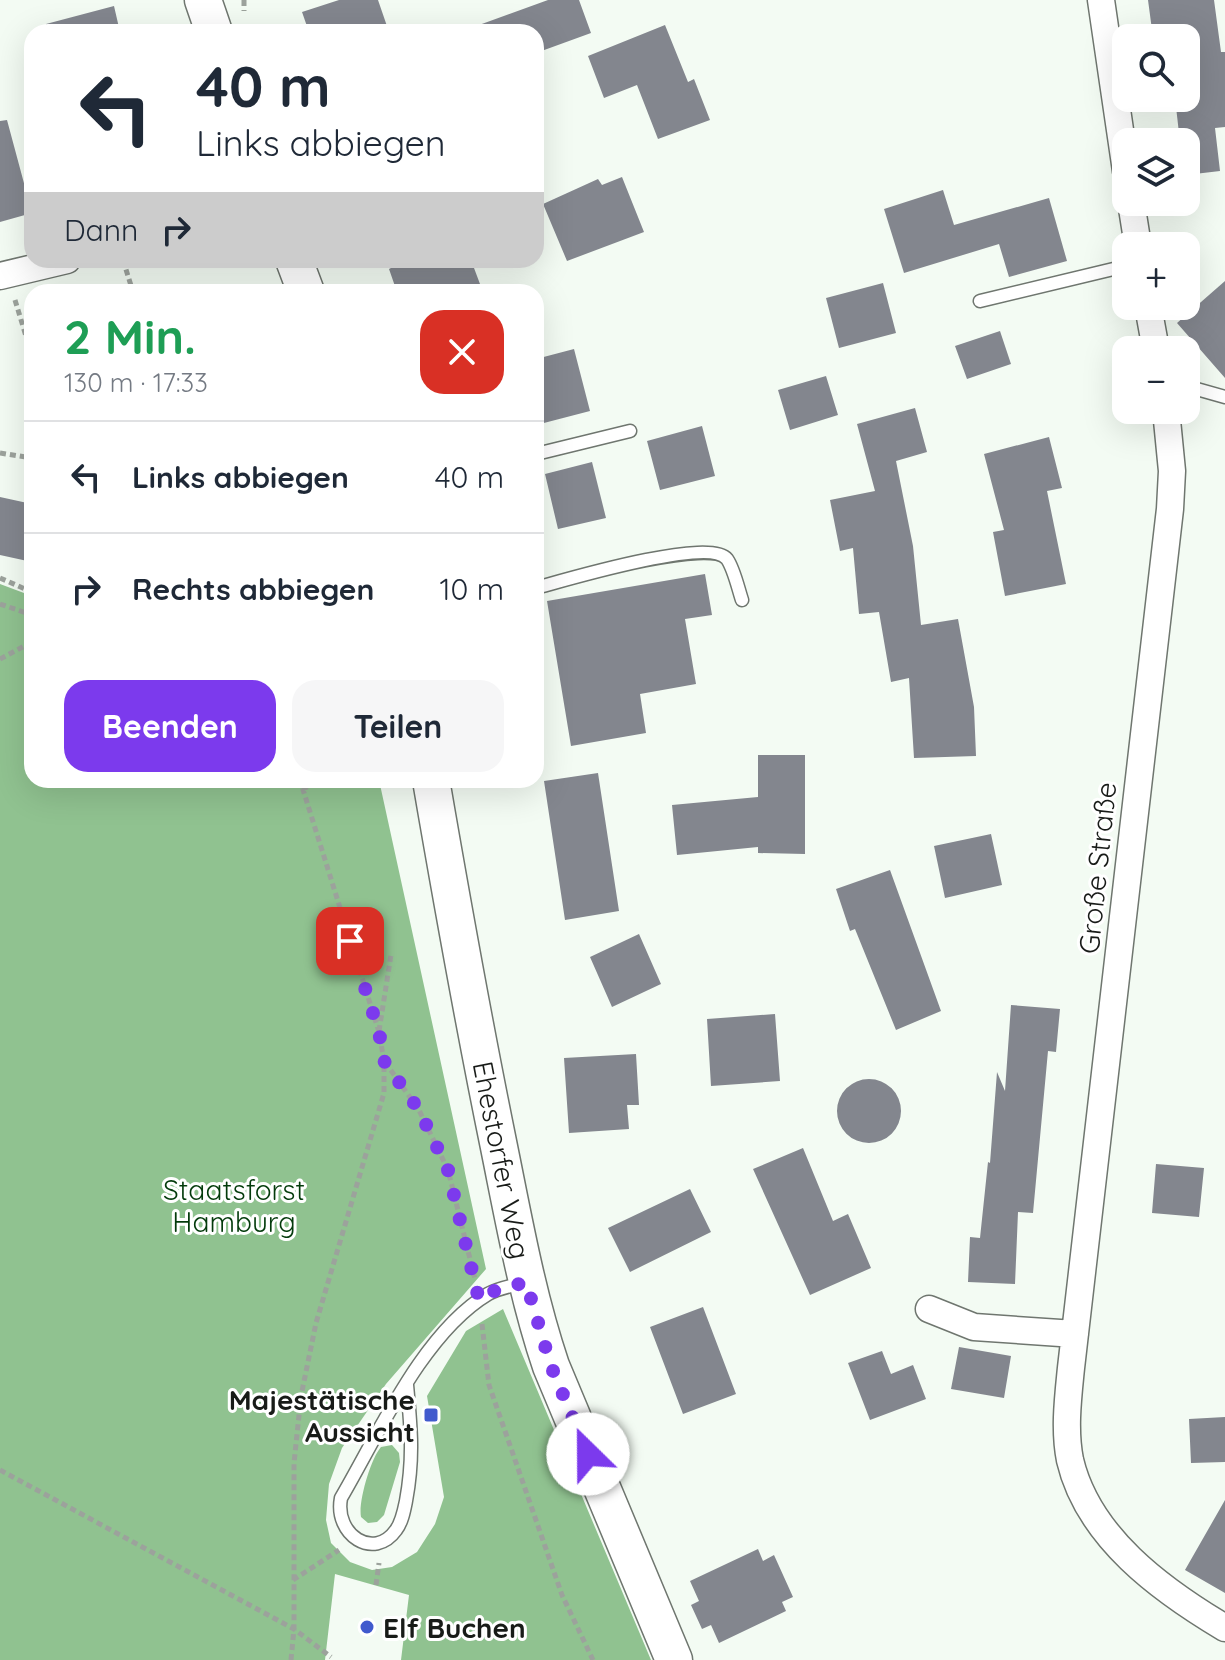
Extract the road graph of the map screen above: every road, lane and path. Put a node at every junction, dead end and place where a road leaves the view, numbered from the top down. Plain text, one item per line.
1 (203, 0) edge
2 (1101, 0) edge
3 (211, 24) edge
4 (1120, 128) edge
5 (34, 268) edge
6 (1112, 269) edge
7 (0, 276) edge
8 (980, 301) dead end
9 (17, 305) dead end
10 (24, 329) edge
11 (1200, 390) edge
12 (1225, 397) edge
13 (1167, 424) edge
14 (630, 431) dead end
15 (544, 452) edge
16 (0, 453) edge
17 (24, 457) edge
18 (0, 578) edge
19 (544, 586) edge
20 (24, 588) edge
21 (742, 600) dead end
22 (0, 604) edge
23 (24, 612) edge
24 (24, 646) edge
25 (0, 659) edge
26 (432, 788) edge
27 (302, 789) edge
28 (391, 955) dead end
29 (379, 1032) junction
30 (384, 1061) junction
31 (526, 1282) junction
32 (479, 1300) junction
33 (929, 1309) dead end
34 (1075, 1334) junction
35 (407, 1385) junction
36 (0, 1470) edge
37 (357, 1540) junction
38 (293, 1580) junction
39 (1225, 1628) edge
40 (294, 1629) junction
41 (331, 1657) dead end
42 (291, 1660) edge
43 (593, 1660) edge
44 (674, 1660) edge

1 - 3 main road
2 - 4 street
5 - 7 street
6 - 8 lane
9 - 10 path
11 - 12 lane
13 - 34 street, Große Straße
14 - 15 lane
16 - 17 path
18 - 20 path
19 - 21 lane
22 - 23 path
24 - 25 path
26 - 31 main road, Ehestorfer Weg
27 - 29 path
28 - 29 path
29 - 30 path
30 - 32 path
30 - 38 path
31 - 32 lane
31 - 44 main road, Ehestorfer Weg
32 - 35 lane
32 - 43 path
33 - 34 street
34 - 39 street, Große Straße
35 - 37 lane
35 - 37 lane
36 - 40 path
37 - 38 path
38 - 40 path
40 - 41 path
40 - 42 path

